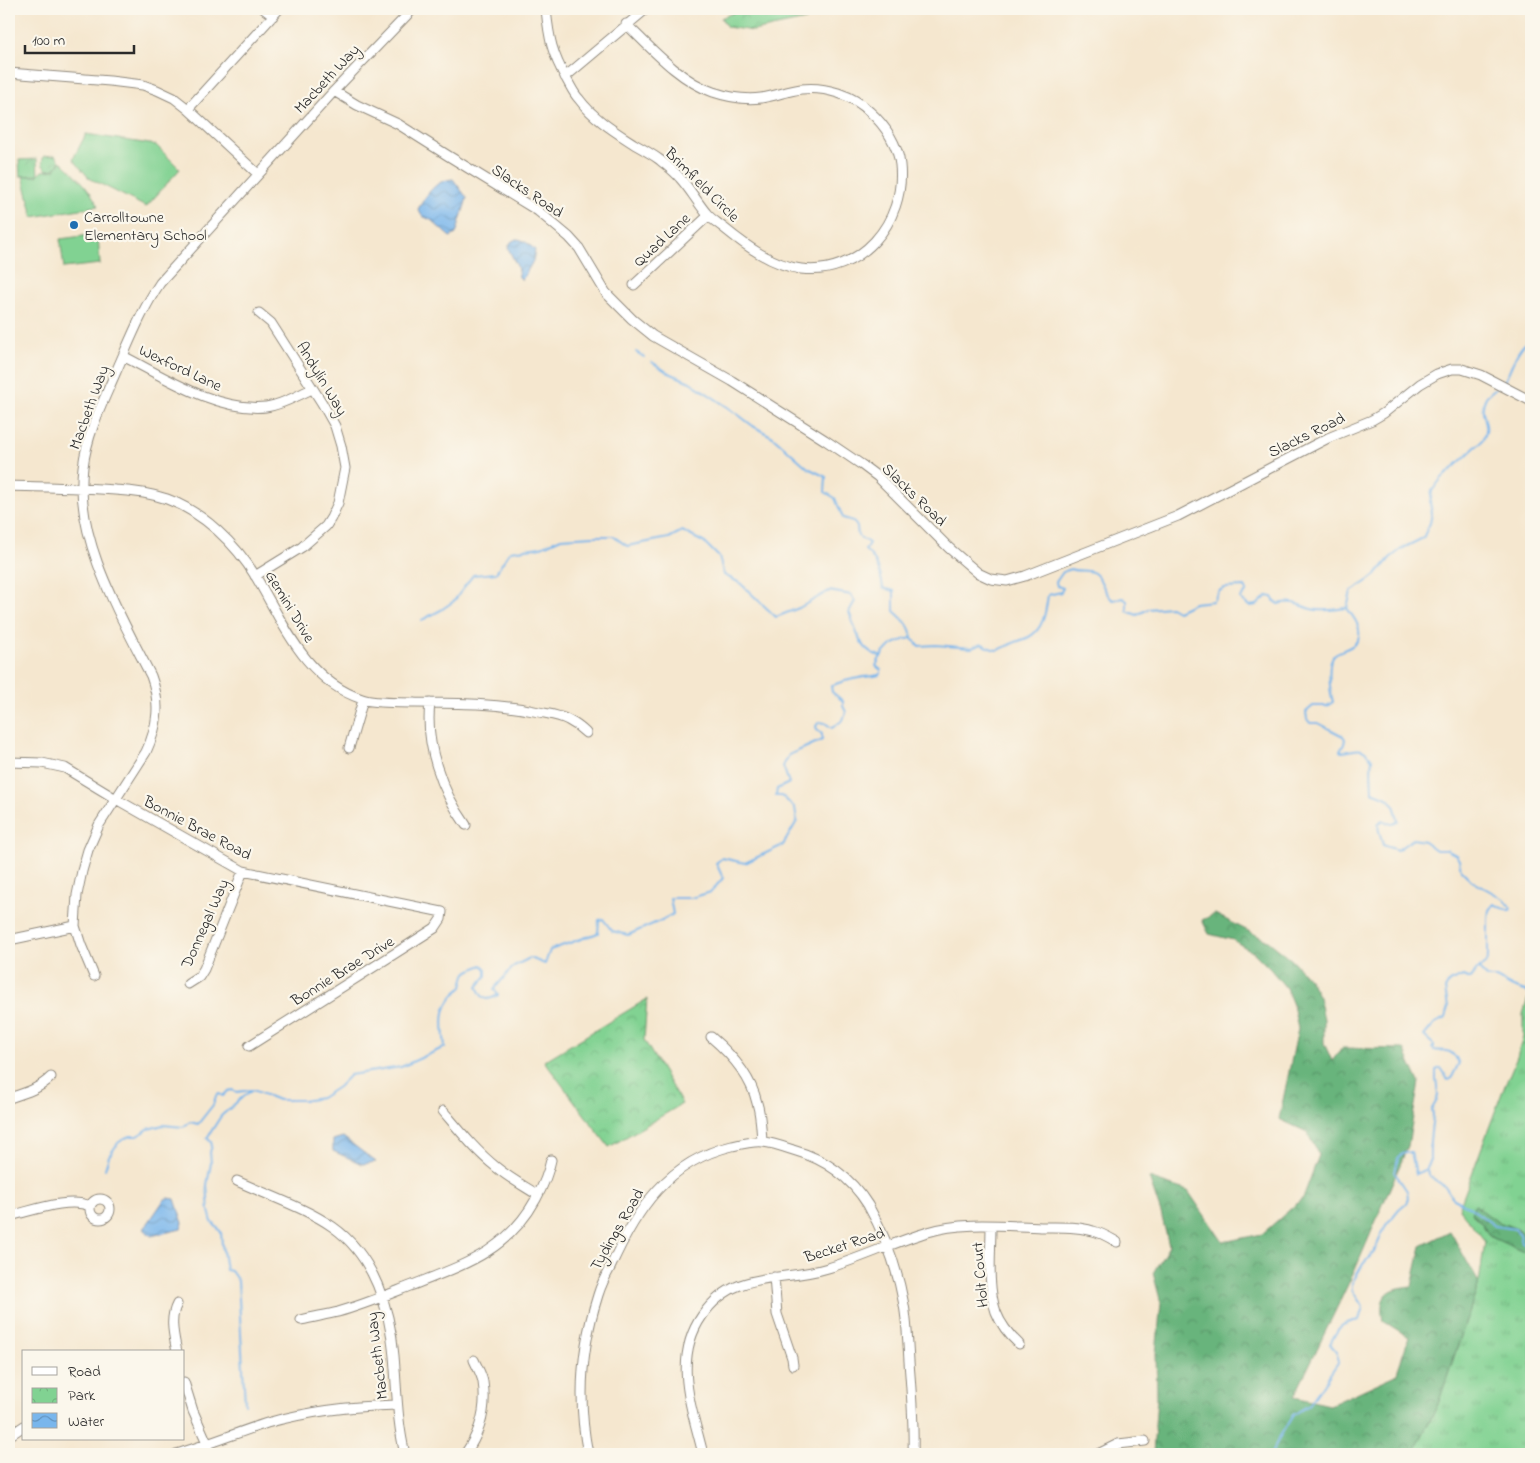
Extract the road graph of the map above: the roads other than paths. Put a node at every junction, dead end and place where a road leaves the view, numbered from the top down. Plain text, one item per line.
1 (264, 9) edge
2 (414, 9) edge
3 (546, 9) edge
4 (646, 9) edge
5 (276, 12) edge
6 (626, 24) junction
7 (9, 73) edge
8 (565, 77) junction
9 (334, 91) junction
10 (188, 109) junction
11 (258, 174) junction
12 (708, 216) junction
13 (634, 285) dead end
14 (259, 313) dead end
15 (123, 356) junction
16 (312, 389) junction
17 (1531, 401) edge
18 (9, 486) edge
19 (82, 488) junction
20 (255, 576) junction
21 (363, 700) junction
22 (430, 703) junction
23 (586, 732) dead end
24 (349, 748) dead end
25 (9, 762) edge
26 (116, 799) junction
27 (466, 825) dead end
28 (243, 871) junction
29 (442, 912) joint
30 (75, 926) junction
31 (9, 940) edge
32 (94, 976) dead end
33 (188, 984) dead end
34 (711, 1037) dead end
35 (249, 1046) dead end
36 (51, 1077) dead end
37 (9, 1098) edge
38 (443, 1111) dead end
39 (762, 1142) junction
40 (550, 1160) dead end
41 (237, 1181) dead end
42 (538, 1195) junction
43 (90, 1206) dead end
44 (9, 1216) edge
45 (991, 1226) junction
46 (1117, 1242) dead end
47 (887, 1245) junction
48 (774, 1277) junction
49 (383, 1297) junction
50 (177, 1304) dead end
51 (301, 1320) dead end
52 (1019, 1344) dead end
53 (177, 1350) edge
54 (474, 1360) dead end
55 (793, 1365) dead end
56 (185, 1385) edge
57 (397, 1405) junction
58 (22, 1427) edge
59 (9, 1436) edge
60 (1145, 1441) dead end
61 (208, 1445) junction
62 (176, 1454) edge
63 (196, 1454) edge
64 (405, 1454) edge
65 (465, 1454) edge
66 (588, 1454) edge
67 (703, 1454) edge
68 (913, 1454) edge
69 (1098, 1454) edge

1 - 5 street
2 - 9 street, Macbeth Way
3 - 8 street, Brimfield Circle
4 - 6 street
5 - 10 street
6 - 8 street
6 - 12 street, Brimfield Circle
7 - 10 street
8 - 12 street, Brimfield Circle
9 - 11 street, Macbeth Way
9 - 17 street, Slacks Road
10 - 11 street
11 - 15 street, Macbeth Way
12 - 13 street, Quad Lane
14 - 16 street, Andylin Way
15 - 16 street, Wexford Lane
15 - 19 street, Macbeth Way
16 - 20 street, Andylin Way
18 - 19 street, Gemini Drive
19 - 20 street, Gemini Drive
19 - 26 street, Macbeth Way
20 - 21 street, Gemini Drive
21 - 22 street, Gemini Drive
21 - 24 street
22 - 23 street, Gemini Drive
22 - 27 street
25 - 26 street, Bonnie Brae Road
26 - 28 street, Bonnie Brae Road
26 - 30 street, Macbeth Way
28 - 29 street, Bonnie Brae Road
28 - 33 street, Donnegal Way
29 - 35 street, Bonnie Brae Drive
30 - 31 street
30 - 32 street, Macbeth Way
34 - 39 street
36 - 37 street
38 - 42 street
39 - 47 street, Tydings Road
39 - 66 street, Tydings Road
40 - 42 street
41 - 49 street, Macbeth Way
42 - 49 street
43 - 44 street
45 - 46 street, Becket Road
45 - 47 street, Becket Road
45 - 52 street, Holt Court
47 - 48 street, Becket Road
47 - 68 street, Tydings Road
48 - 55 street
48 - 67 street, Becket Road
49 - 51 street
49 - 57 street, Macbeth Way
50 - 53 street
54 - 65 street
56 - 61 street
57 - 61 street
57 - 64 street, Macbeth Way
58 - 59 street
60 - 69 street
61 - 62 street
61 - 63 street

